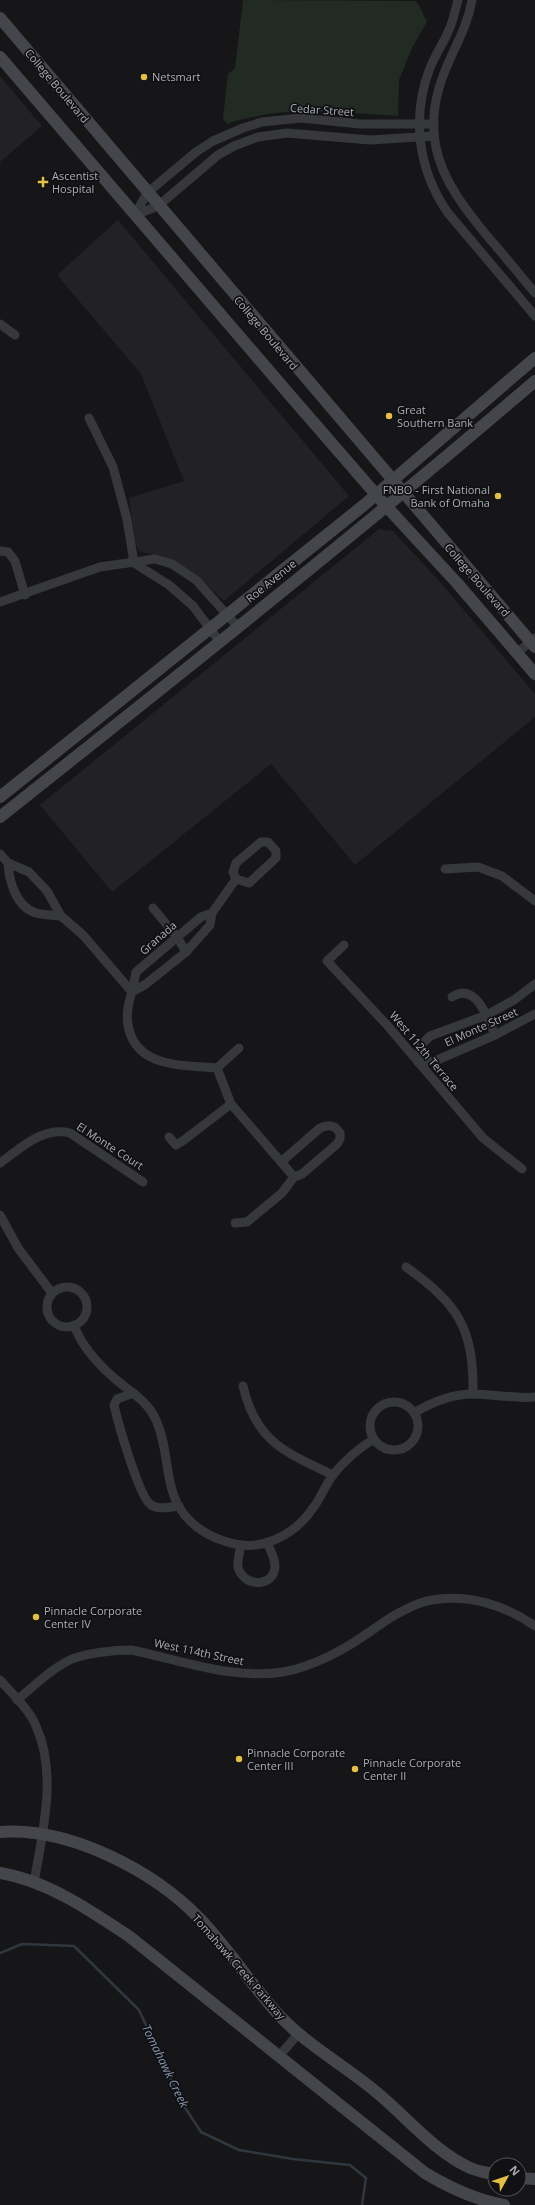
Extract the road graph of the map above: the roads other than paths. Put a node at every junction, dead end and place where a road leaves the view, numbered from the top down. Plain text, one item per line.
1 (458, 0) edge
2 (472, 0) edge
3 (0, 18) edge
4 (0, 57) edge
5 (419, 124) junction
6 (434, 124) junction
7 (434, 136) junction
8 (420, 138) junction
9 (213, 141) junction
10 (218, 155) junction
11 (148, 193) junction
12 (158, 206) junction
13 (135, 216) junction
14 (498, 248) junction
15 (486, 258) junction
16 (535, 293) edge
17 (535, 316) edge
18 (0, 324) edge
19 (14, 335) dead end
20 (535, 358) edge
21 (535, 381) edge
22 (502, 387) junction
23 (482, 404) junction
24 (493, 416) junction
25 (89, 418) dead end
26 (472, 435) junction
27 (392, 481) junction
28 (402, 493) junction
29 (376, 494) junction
30 (386, 506) junction
31 (0, 550) edge
32 (134, 563) junction
33 (24, 595) junction
34 (0, 602) edge
35 (228, 616) junction
36 (238, 627) junction
37 (210, 631) junction
38 (220, 642) junction
39 (534, 642) edge
40 (517, 653) junction
41 (535, 674) edge
42 (0, 797) edge
43 (0, 817) edge
44 (0, 854) edge
45 (8, 863) junction
46 (445, 869) dead end
47 (236, 879) junction
48 (535, 901) edge
49 (152, 908) dead end
50 (212, 912) junction
51 (61, 916) junction
52 (177, 937) junction
53 (344, 945) dead end
54 (186, 952) junction
55 (535, 986) edge
56 (132, 992) junction
57 (452, 997) dead end
58 (535, 1014) edge
59 (487, 1015) junction
60 (495, 1035) junction
61 (239, 1048) dead end
62 (418, 1062) junction
63 (217, 1068) junction
64 (231, 1104) junction
65 (169, 1138) dead end
66 (0, 1162) edge
67 (281, 1162) junction
68 (522, 1169) dead end
69 (294, 1177) junction
70 (143, 1182) dead end
71 (0, 1215) edge
72 (235, 1223) dead end
73 (3, 1229) edge
74 (406, 1266) dead end
75 (52, 1293) junction
76 (74, 1325) junction
77 (243, 1386) dead end
78 (134, 1393) junction
79 (473, 1394) junction
80 (535, 1397) edge
81 (414, 1413) junction
82 (374, 1439) junction
83 (333, 1476) junction
84 (179, 1506) junction
85 (267, 1542) junction
86 (241, 1545) junction
87 (535, 1626) edge
88 (0, 1680) edge
89 (17, 1700) junction
90 (0, 1832) edge
91 (42, 1834) junction
92 (0, 1873) edge
93 (34, 1884) junction
94 (299, 2033) junction
95 (279, 2056) junction
96 (487, 2173) edge
97 (504, 2205) edge

1 - 5 street
2 - 6 street
3 - 11 main road, College Boulevard
4 - 13 main road, College Boulevard
5 - 6 street, Cedar Street
5 - 8 street
5 - 9 street, Cedar Street
6 - 7 street
7 - 8 street
7 - 14 street
8 - 10 street
8 - 15 street
9 - 10 street
9 - 11 street, Cedar Street
10 - 12 street
11 - 12 main road, College Boulevard
11 - 13 street, Cedar Street
12 - 13 street
12 - 27 main road, College Boulevard
13 - 29 main road, College Boulevard
14 - 15 street
14 - 16 street
15 - 17 street
18 - 19 street
20 - 22 main road, Roe Avenue
21 - 24 main road, Roe Avenue
22 - 23 main road, Roe Avenue
22 - 24 main road
23 - 26 main road
23 - 27 main road, Roe Avenue
24 - 26 main road, Roe Avenue
25 - 32 street
26 - 28 main road, Roe Avenue
27 - 28 main road, College Boulevard
27 - 29 main road, Roe Avenue
28 - 30 main road, Roe Avenue
28 - 39 main road, College Boulevard
29 - 30 main road, College Boulevard
29 - 35 main road, Roe Avenue
30 - 36 main road, Roe Avenue
30 - 40 main road, College Boulevard
31 - 33 street
32 - 33 street
32 - 35 street
32 - 37 street
33 - 34 street
35 - 36 street
35 - 37 main road, Roe Avenue
36 - 38 main road, Roe Avenue
37 - 38 street
37 - 42 main road, Roe Avenue
38 - 43 main road, Roe Avenue
39 - 40 street
40 - 41 main road, College Boulevard
44 - 45 street
45 - 51 street
45 - 51 street
46 - 48 street
47 - 47 street
47 - 50 street
49 - 52 street
50 - 52 street, Granada
50 - 54 street
51 - 56 street
52 - 54 street
52 - 56 street, Granada
53 - 62 street, West 112th Terrace
54 - 56 street
55 - 59 street, El Monte Street
56 - 63 street, Granada
57 - 59 street
58 - 60 street, El Monte Street
59 - 60 street
59 - 62 street, El Monte Street
60 - 62 street, El Monte Street
61 - 63 street
62 - 68 street, West 112th Terrace
63 - 64 street
64 - 65 street
64 - 67 street
66 - 70 street, El Monte Court
67 - 69 street
67 - 69 street
69 - 72 street
71 - 73 street
73 - 75 street
74 - 79 street
75 - 76 street
75 - 76 street
76 - 78 street
77 - 83 street
78 - 84 street
78 - 84 street
79 - 80 street
79 - 81 street
81 - 82 street
81 - 82 street
82 - 83 street
83 - 85 street
84 - 86 street
85 - 86 street
85 - 86 street
87 - 89 street, West 114th Street
88 - 89 street
89 - 91 street
90 - 91 main road, Tomahawk Creek Parkway
91 - 93 street
91 - 94 main road, Tomahawk Creek Parkway
92 - 93 main road
93 - 95 main road
94 - 95 street
94 - 96 main road, Tomahawk Creek Parkway
95 - 97 main road

